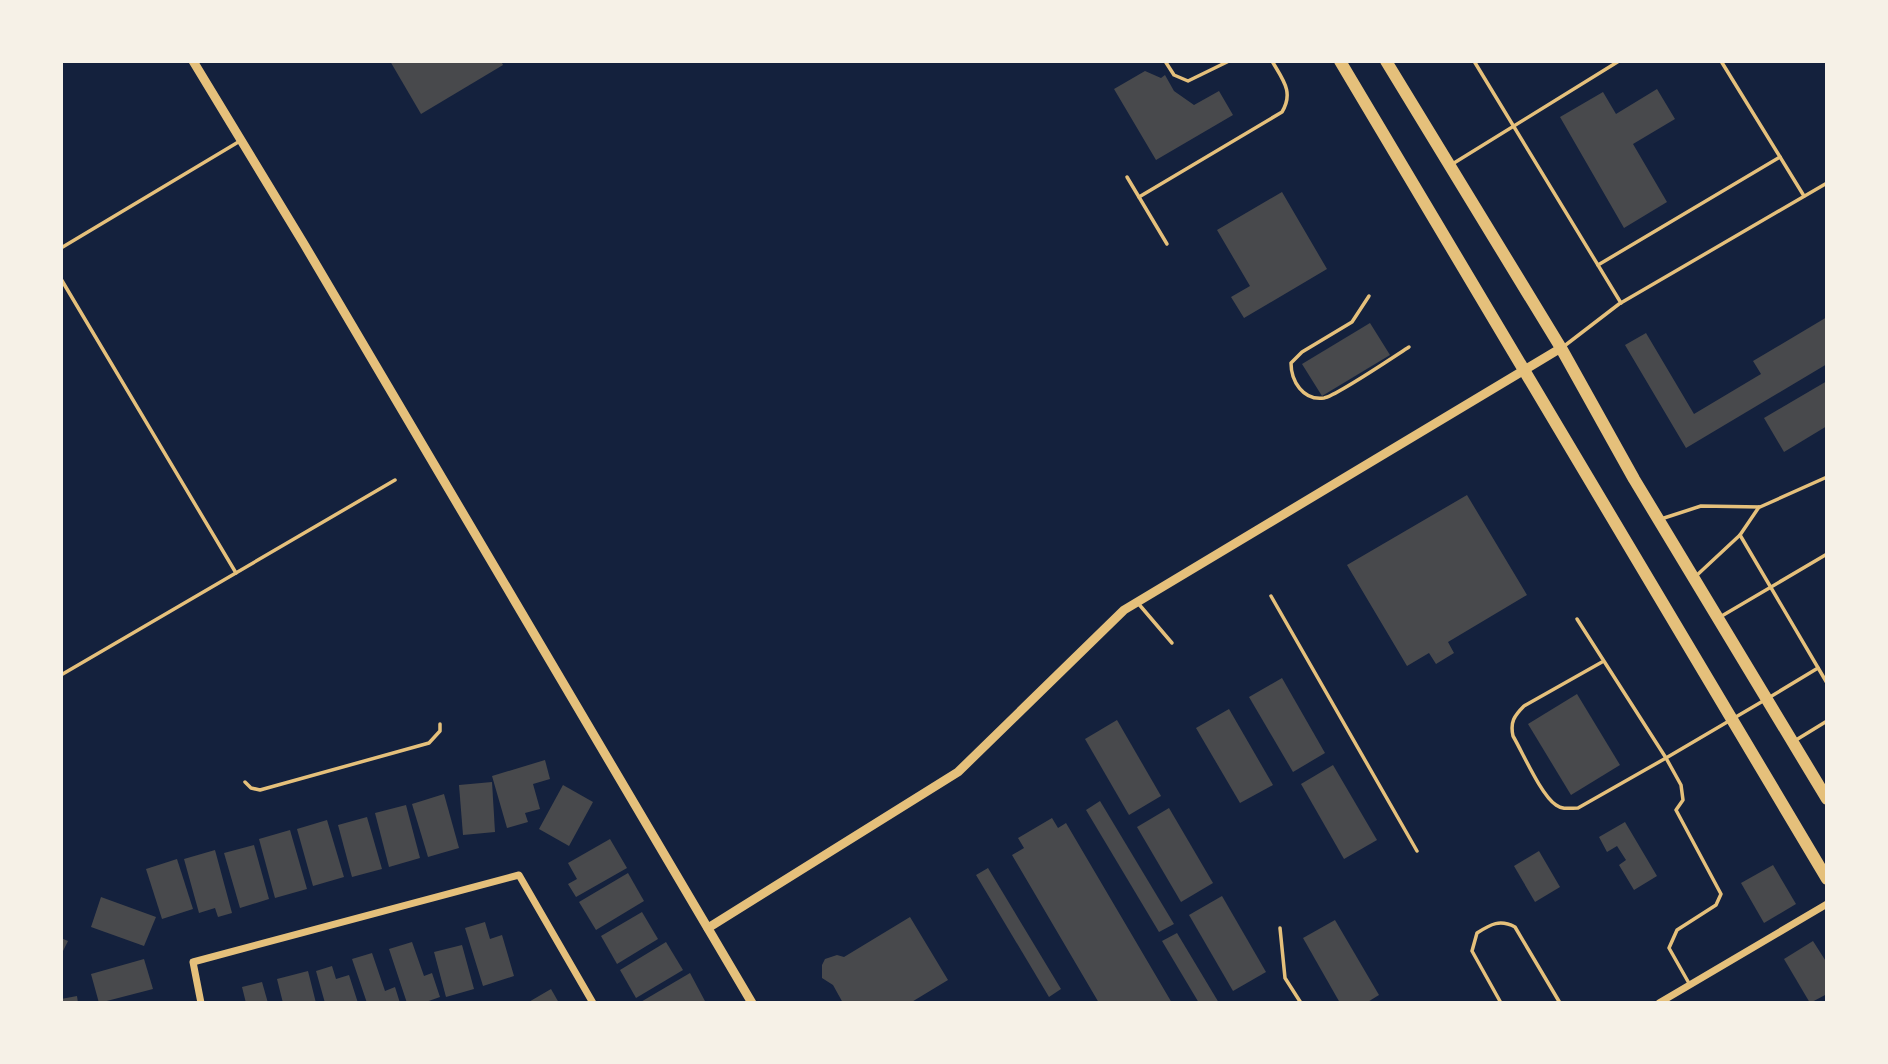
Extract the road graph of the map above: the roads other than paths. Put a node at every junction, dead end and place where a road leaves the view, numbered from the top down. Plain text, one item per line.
1 (193, 61) edge
2 (1165, 61) edge
3 (1229, 61) edge
4 (1272, 61) edge
5 (1340, 61) edge
6 (1386, 61) edge
7 (1474, 61) edge
8 (1619, 61) edge
9 (1721, 61) edge
10 (1513, 125) junction
11 (240, 141) junction
12 (1780, 157) junction
13 (1449, 166) junction
14 (1127, 177) dead end
15 (1827, 183) edge
16 (1139, 197) junction
17 (1804, 197) junction
18 (1167, 244) dead end
19 (61, 248) edge
20 (1598, 265) junction
21 (61, 279) edge
22 (1369, 296) dead end
23 (1621, 303) junction
24 (1409, 347) dead end
25 (1561, 348) junction
26 (1526, 372) junction
27 (1827, 477) edge
28 (395, 480) dead end
29 (1760, 507) junction
30 (1658, 519) junction
31 (1740, 535) junction
32 (1827, 554) edge
33 (236, 573) junction
34 (1694, 577) junction
35 (1770, 587) junction
36 (1271, 596) dead end
37 (1138, 602) junction
38 (1719, 618) junction
39 (1577, 620) dead end
40 (1172, 643) dead end
41 (1602, 662) junction
42 (1818, 668) junction
43 (61, 675) edge
44 (1827, 682) edge
45 (1768, 698) junction
46 (1732, 719) junction
47 (1827, 721) edge
48 (440, 724) dead end
49 (1793, 741) junction
50 (1666, 758) junction
51 (245, 782) dead end
52 (1827, 799) edge
53 (1417, 851) dead end
54 (1827, 880) edge
55 (1827, 904) edge
56 (708, 928) junction
57 (1280, 928) dead end
58 (1690, 985) junction
59 (201, 1003) edge
60 (593, 1003) edge
61 (751, 1003) edge
62 (1301, 1003) edge
63 (1502, 1003) edge
64 (1560, 1003) edge
65 (1659, 1003) edge

1 - 11 street
2 - 3 lane
4 - 16 lane
5 - 26 main road
6 - 13 main road
7 - 10 lane
8 - 10 lane
9 - 12 lane
10 - 13 lane
10 - 20 lane
11 - 19 lane
11 - 56 street
12 - 17 lane
12 - 20 lane
13 - 25 main road
14 - 16 lane
15 - 17 lane
16 - 18 lane
17 - 23 lane
20 - 23 lane
21 - 33 lane
22 - 24 lane
23 - 25 lane
25 - 26 street
25 - 30 main road
26 - 37 street
26 - 46 main road
27 - 29 lane
28 - 33 lane
29 - 30 lane
29 - 31 lane
30 - 34 main road
31 - 34 lane
31 - 35 lane
32 - 35 lane
33 - 43 lane
34 - 38 main road
35 - 38 lane
35 - 42 lane
36 - 53 lane
37 - 40 lane
37 - 56 street
38 - 45 main road
39 - 41 lane
41 - 50 lane
41 - 50 lane
42 - 44 lane
42 - 45 lane
45 - 46 lane
45 - 49 main road
46 - 50 lane
46 - 54 main road
47 - 49 lane
48 - 51 lane
49 - 52 main road
50 - 58 lane
55 - 58 street
56 - 61 street
57 - 62 lane
58 - 65 street
59 - 60 street
63 - 64 lane

